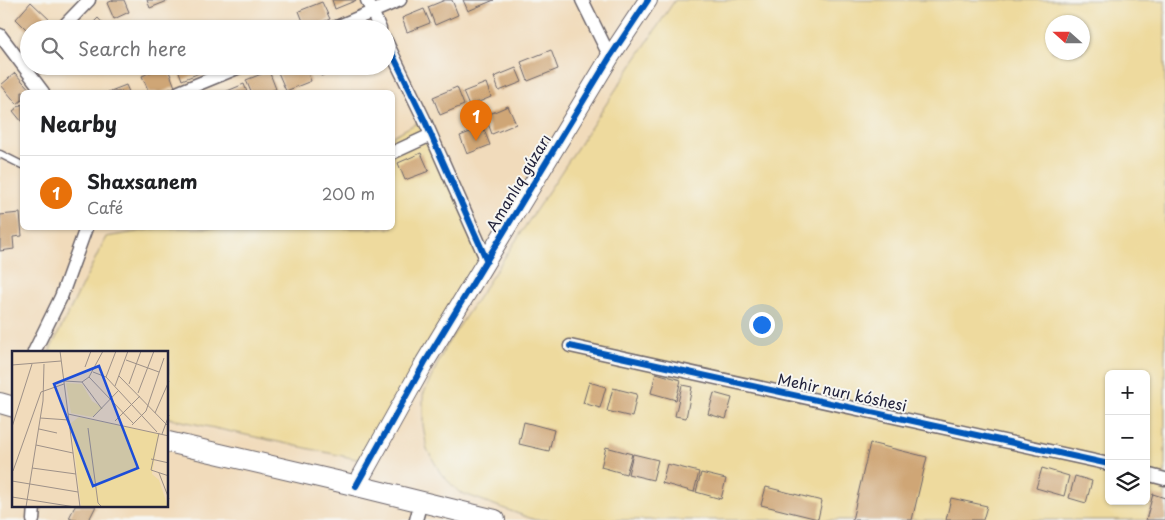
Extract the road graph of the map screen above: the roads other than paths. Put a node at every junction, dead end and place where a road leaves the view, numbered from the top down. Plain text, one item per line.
1 (89, 0) edge
2 (400, 0) edge
3 (582, 0) edge
4 (648, 0) edge
5 (369, 6) edge
6 (70, 20) edge
7 (346, 20) edge
8 (376, 20) edge
9 (0, 35) edge
10 (20, 56) edge
11 (610, 57) junction
12 (395, 60) edge
13 (37, 75) edge
14 (220, 75) edge
15 (42, 90) edge
16 (184, 90) edge
17 (432, 135) junction
18 (395, 151) edge
19 (0, 154) edge
20 (20, 164) edge
21 (85, 230) edge
22 (487, 261) junction
23 (570, 346) dead end
24 (34, 351) edge
25 (169, 442) edge
26 (1105, 463) edge
27 (1150, 475) edge
28 (1165, 479) edge
29 (356, 486) junction
30 (418, 511) edge
31 (495, 520) edge

1 - 6 street
2 - 5 street
3 - 11 street
4 - 11 street, Amanlıq gúzarı
5 - 7 street
5 - 8 street
9 - 10 street
11 - 22 street, Amanlıq gúzarı
12 - 17 street
13 - 15 street
14 - 16 street
17 - 18 street
17 - 22 street
19 - 20 lane
21 - 24 street
22 - 29 street, Amanlıq gúzarı
23 - 26 street, Mehir nurı kóshesi
25 - 29 main road
27 - 28 street
29 - 30 main road
30 - 31 main road

